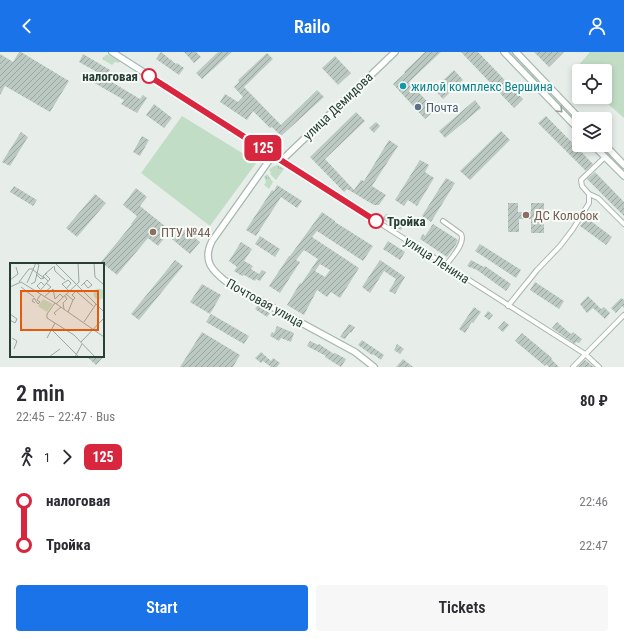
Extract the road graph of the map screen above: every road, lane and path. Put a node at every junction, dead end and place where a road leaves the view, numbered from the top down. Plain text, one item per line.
1 (112, 52) edge
2 (395, 52) edge
3 (504, 52) edge
4 (516, 52) edge
5 (573, 112) edge
6 (572, 123) edge
7 (600, 152) edge
8 (612, 152) edge
9 (273, 155) junction
10 (605, 157) junction
11 (282, 160) junction
12 (624, 165) edge
13 (624, 176) edge
14 (589, 194) junction
15 (443, 221) dead end
16 (624, 224) edge
17 (446, 265) junction
18 (508, 306) junction
19 (624, 315) edge
20 (585, 354) junction
21 (374, 367) edge
22 (573, 367) edge
23 (599, 367) edge

1 - 9 main road, улица Ленина
2 - 11 main road, улица Демидова
3 -> 6 main road
4 - 5 main road
7 - 10 main road
8 - 12 main road
9 - 11 street, улица Ленина
9 - 21 main road, Почтовая улица
10 - 13 main road
10 - 14 street
11 - 17 street, улица Ленина
14 - 16 street
14 - 18 street
15 - 17 street
17 - 18 street, улица Ленина
18 - 20 street, улица Ленина
19 - 20 street
20 - 22 street
20 - 23 street, улица Ленина

